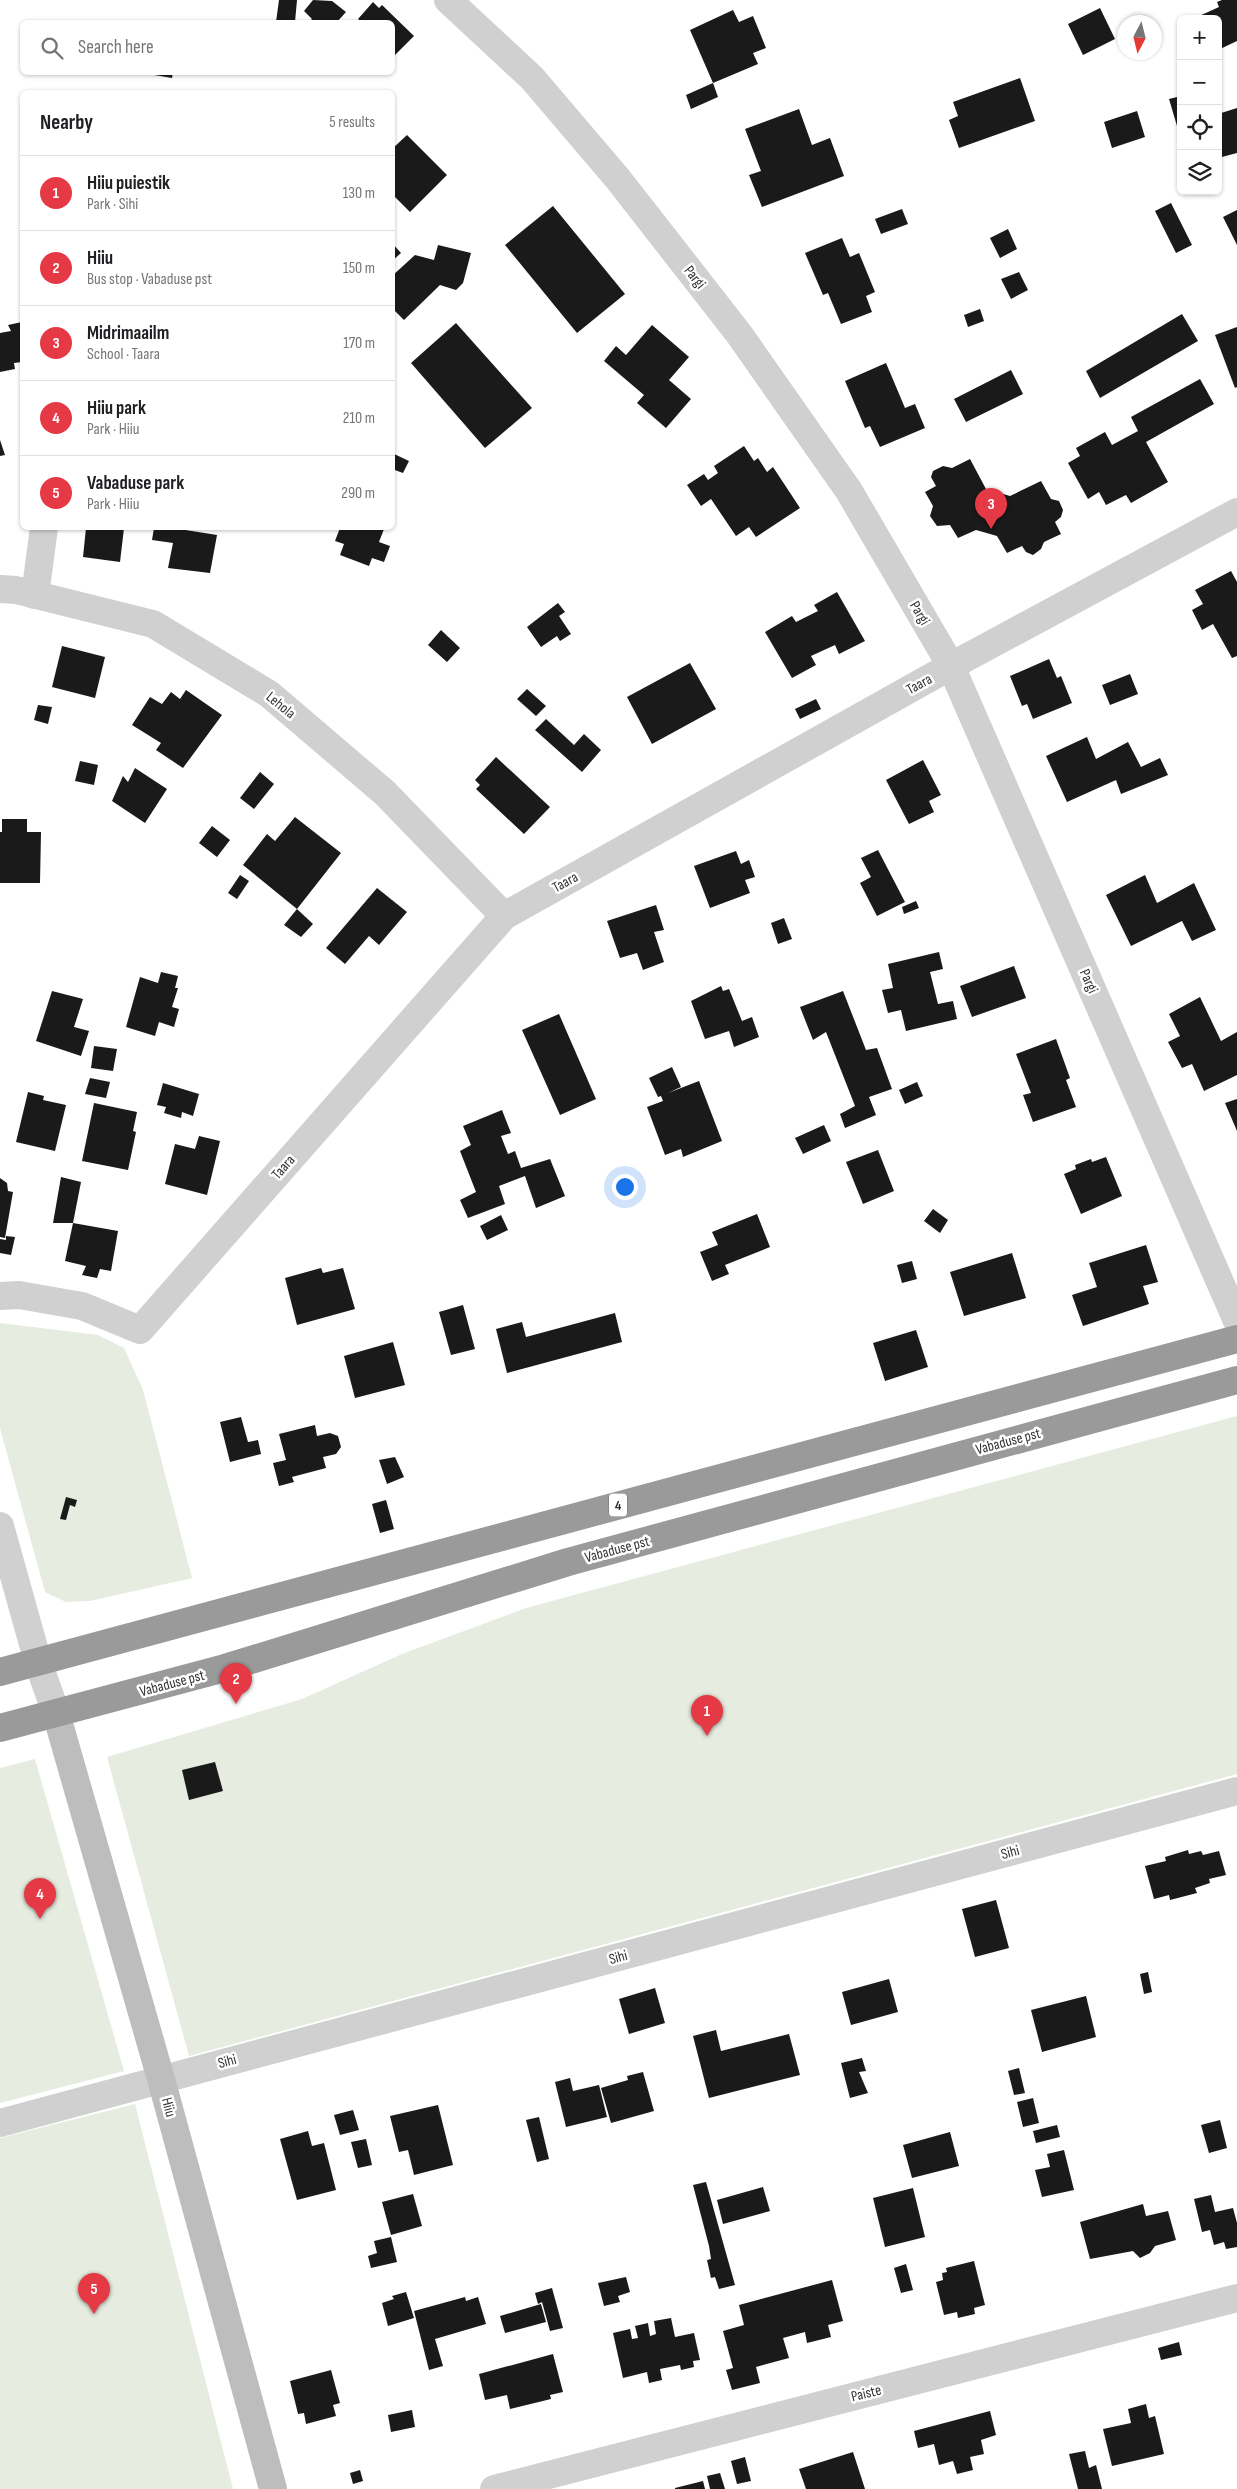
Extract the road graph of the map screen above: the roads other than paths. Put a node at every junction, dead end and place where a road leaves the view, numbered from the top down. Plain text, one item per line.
1 (448, 0) edge
2 (1237, 512) edge
3 (44, 530) edge
4 (0, 589) edge
5 (35, 595) junction
6 (951, 666) junction
7 (504, 916) junction
8 (0, 1296) edge
9 (1237, 1321) edge
10 (1237, 1339) edge
11 (1237, 1380) edge
12 (0, 1526) edge
13 (38, 1662) junction
14 (0, 1672) edge
15 (56, 1713) junction
16 (0, 1728) edge
17 (1237, 1791) edge
18 (161, 2079) junction
19 (0, 2123) edge
20 (1237, 2298) edge
21 (273, 2489) edge
22 (494, 2489) edge

1 - 6 street, Pargi
2 - 6 street, Taara
3 - 5 street
4 - 5 street, Lehola
5 - 7 street, Lehola
6 - 7 street, Taara
6 - 9 street, Pargi
7 - 8 street, Taara
10 - 13 highway, 4
11 - 15 highway, Vabaduse pst
12 - 13 street, Hiiu
13 - 14 highway, 4
13 - 15 street, Hiiu
15 - 16 highway, Vabaduse pst
15 - 18 street, Hiiu
17 - 18 street, Sihi
18 - 19 street, Sihi
18 - 21 street, Hiiu
20 - 22 street, Paiste

